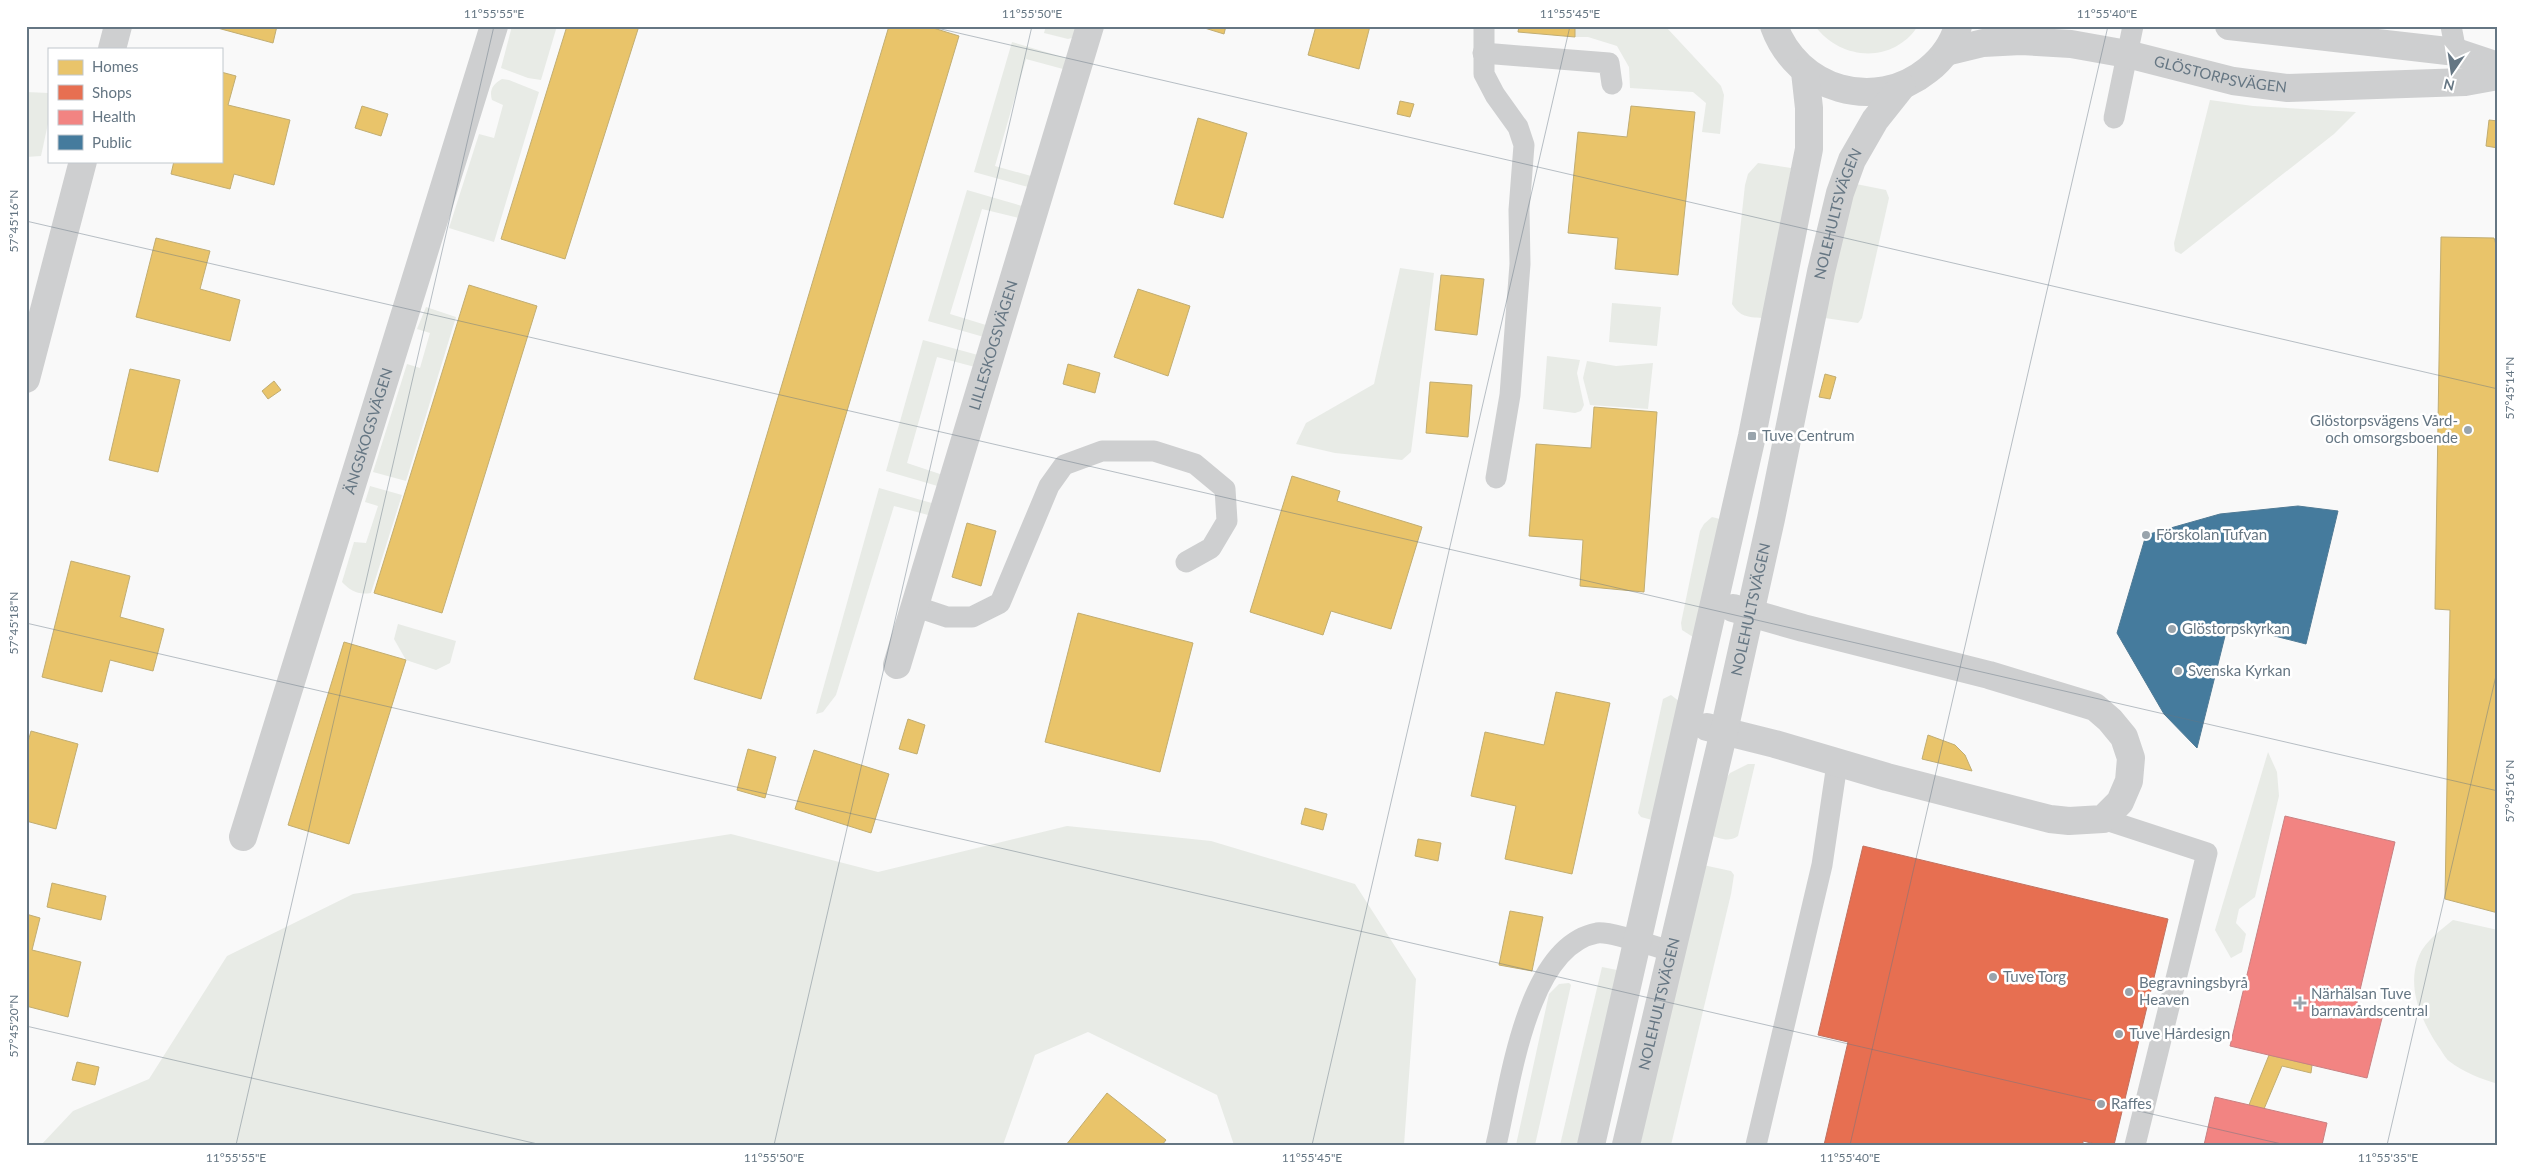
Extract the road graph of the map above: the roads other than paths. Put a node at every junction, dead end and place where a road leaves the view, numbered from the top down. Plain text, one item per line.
1 (118, 26) edge
2 (494, 26) edge
3 (1090, 26) edge
4 (1484, 26) edge
5 (1774, 26) edge
6 (1958, 26) edge
7 (2133, 26) edge
8 (2229, 26) edge
9 (2287, 29) edge
10 (2453, 39) edge
11 (112, 48) edge
12 (1484, 52) junction
13 (1946, 52) junction
14 (2127, 54) junction
15 (2498, 66) edge
16 (1806, 72) junction
17 (2498, 76) edge
18 (1612, 84) dead end
19 (1902, 86) junction
20 (2114, 118) dead end
21 (83, 162) edge
22 (26, 380) edge
23 (1496, 478) dead end
24 (1186, 562) dead end
25 (1715, 604) junction
26 (914, 606) junction
27 (1750, 612) junction
28 (897, 665) dead end
29 (1688, 723) junction
30 (1724, 731) junction
31 (1838, 764) junction
32 (2103, 819) junction
33 (243, 837) dead end
34 (1638, 942) junction
35 (1671, 951) junction
36 (1496, 1145) edge
37 (1591, 1145) edge
38 (1626, 1145) edge
39 (1756, 1145) edge
40 (2135, 1145) edge

1 - 11 street
2 - 33 street, ÄNGSKOGSVÄGEN
3 - 26 street, LILLESKOGSVÄGEN
4 - 12 lane
5 - 16 street, NOLEHULTSVÄGEN
6 - 13 street, NOLEHULTSVÄGEN
7 - 14 lane
8 - 9 street
9 - 10 street
10 - 15 street
12 - 18 lane
12 - 23 lane
13 - 14 street, GLÖSTORPSVÄGEN
13 - 19 street, NOLEHULTSVÄGEN
14 - 17 street, GLÖSTORPSVÄGEN
14 - 20 lane
16 - 19 street, NOLEHULTSVÄGEN
16 - 25 street
19 - 27 street, NOLEHULTSVÄGEN
21 - 22 street
24 - 26 lane
25 - 27 street
25 - 29 street
26 - 28 street, LILLESKOGSVÄGEN
27 - 30 street, NOLEHULTSVÄGEN
27 - 32 street
29 - 30 street
29 - 34 street
30 - 31 street
30 - 35 street, NOLEHULTSVÄGEN
31 - 32 street
31 - 39 lane
32 - 40 lane
34 - 35 lane
34 - 36 lane
34 - 37 street
35 - 38 street, NOLEHULTSVÄGEN

